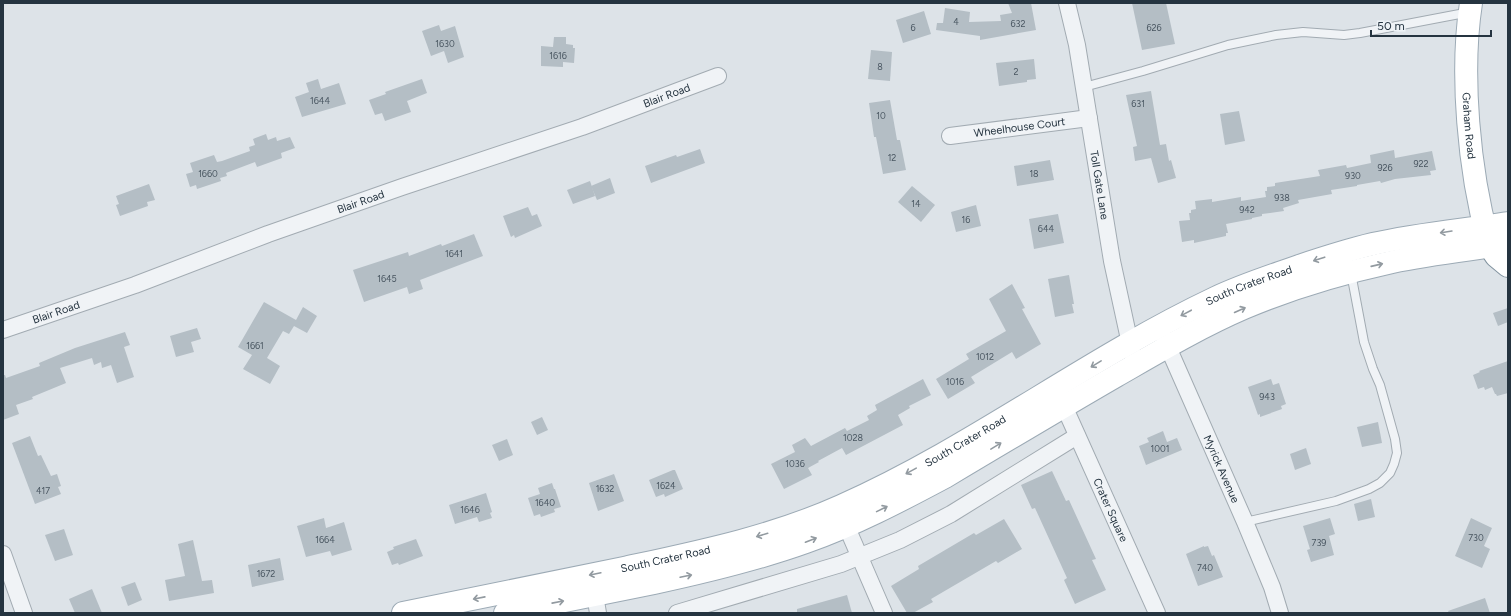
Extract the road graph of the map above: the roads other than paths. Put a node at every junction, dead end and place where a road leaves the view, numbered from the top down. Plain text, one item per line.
1 (1067, 3) edge
2 (1470, 8) edge
3 (718, 76) dead end
4 (1084, 87) junction
5 (1089, 118) junction
6 (950, 136) dead end
7 (1508, 223) edge
8 (1484, 226) junction
9 (1499, 246) edge
10 (1508, 266) edge
11 (1351, 272) junction
12 (1159, 327) junction
13 (3, 330) edge
14 (1130, 344) junction
15 (1168, 346) junction
16 (1134, 366) junction
17 (1064, 406) junction
18 (1077, 436) junction
19 (843, 517) junction
20 (1245, 522) junction
21 (3, 554) edge
22 (860, 557) junction
23 (517, 604) edge
24 (596, 604) edge
25 (24, 613) edge
26 (403, 613) edge
27 (677, 613) edge
28 (884, 613) edge
29 (1157, 613) edge
30 (1280, 613) edge

1 - 4 street, Toll Gate Lane
2 - 4 lane
2 - 8 main road, Graham Road
3 - 13 street, Blair Road
4 - 5 street, Toll Gate Lane
5 - 6 street, Wheelhouse Court
5 - 14 street, Toll Gate Lane
7 - 8 main road, South Crater Road
8 - 9 main road, Graham Road
8 -> 12 main road, South Crater Road
9 - 10 main road
11 -> 9 main road, South Crater Road
15 -> 11 main road, South Crater Road
11 - 20 lane
12 - 14 main road, South Crater Road
12 - 15 street, Myrick Avenue
14 - 16 street, Toll Gate Lane
14 -> 19 main road, South Crater Road
15 - 16 main road, South Crater Road
15 - 20 street, Myrick Avenue
16 - 17 main road, South Crater Road
17 - 18 street, Crater Square
19 -> 17 main road, South Crater Road
18 - 22 street
18 - 29 street, Crater Square
19 - 22 street
19 -> 23 main road, South Crater Road
24 -> 19 main road, South Crater Road
20 - 30 street, Myrick Avenue
21 - 25 street
22 - 27 street
22 - 28 street
23 -> 24 main road, South Crater Road
23 -> 26 main road, South Crater Road

